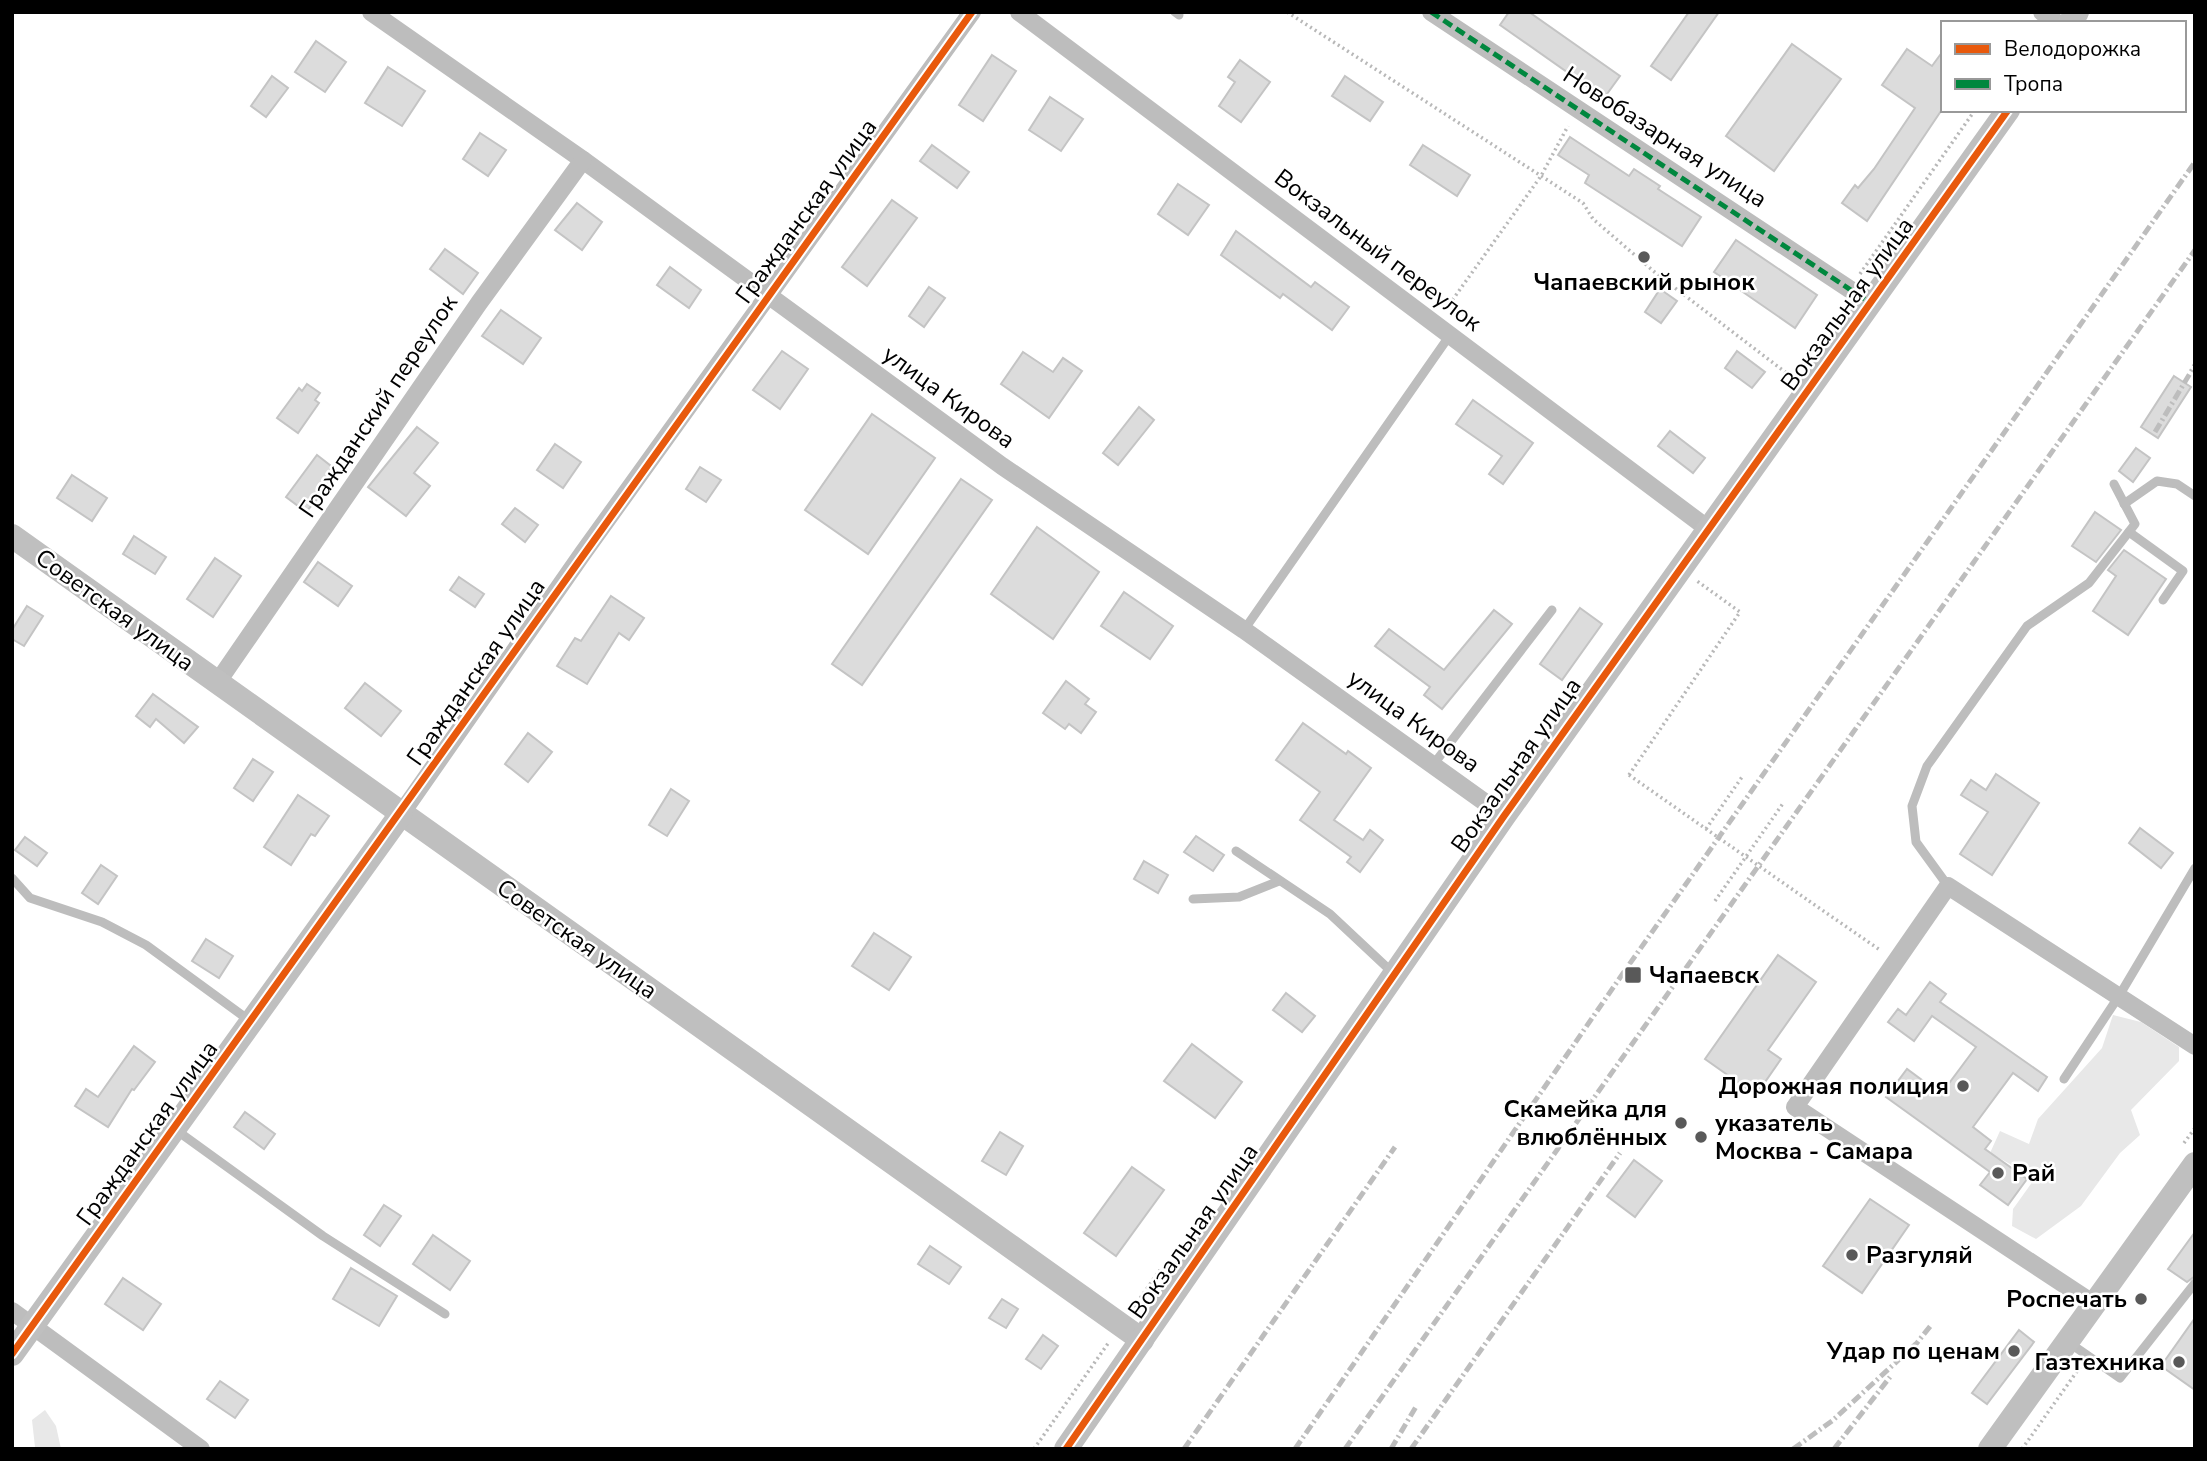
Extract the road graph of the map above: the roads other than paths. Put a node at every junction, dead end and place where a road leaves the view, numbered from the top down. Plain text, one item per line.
1 (371, 12) edge
2 (972, 12) edge
3 (1019, 12) edge
4 (1431, 12) edge
5 (2007, 112) edge
6 (583, 160) junction
7 (769, 296) junction
8 (1872, 304) junction
9 (1451, 335) junction
10 (2114, 484) dead end
11 (2195, 496) edge
12 (2124, 504) junction
13 (1707, 528) junction
14 (2129, 532) junction
15 (12, 536) edge
16 (2163, 600) dead end
17 (1552, 610) dead end
18 (1244, 630) junction
19 (217, 683) junction
20 (1433, 765) junction
21 (401, 814) junction
22 (1504, 816) junction
23 (1236, 851) dead end
24 (2195, 868) edge
25 (12, 878) edge
26 (1279, 881) junction
27 (1948, 886) junction
28 (1193, 899) dead end
29 (1395, 974) junction
30 (2119, 996) junction
31 (252, 1023) junction
32 (2195, 1046) edge
33 (2064, 1079) dead end
34 (174, 1129) junction
35 (2195, 1164) edge
36 (2195, 1283) edge
37 (2094, 1304) junction
38 (445, 1314) dead end
39 (22, 1318) edge
40 (1142, 1340) junction
41 (2067, 1341) junction
42 (12, 1353) edge
43 (201, 1449) edge
44 (1066, 1449) edge
45 (1990, 1449) edge

1 - 6 street, улица Кирова
2 - 7 street, Гражданская улица
3 - 9 street, Вокзальный переулок
4 - 8 street, Новобазарная улица
5 - 8 street, Вокзальная улица
6 - 7 street, улица Кирова
6 - 19 street, Гражданский переулок
7 - 18 street, улица Кирова
7 - 21 street, Гражданская улица
8 - 13 street, Вокзальная улица
9 - 13 street, Вокзальный переулок
9 - 18 lane
10 - 12 lane
11 - 12 lane
12 - 14 lane
13 - 22 street, Вокзальная улица
14 - 16 lane
14 - 27 lane
15 - 19 street, Советская улица
17 - 20 lane
18 - 20 street, улица Кирова
19 - 21 street, Советская улица
20 - 22 street, улица Кирова
21 - 31 street, Гражданская улица
21 - 40 street, Советская улица
22 - 29 street, Вокзальная улица
23 - 26 lane
24 - 30 lane
25 - 31 lane
26 - 28 lane
26 - 29 lane
27 - 30 street
27 - 37 street
29 - 40 street, Вокзальная улица
30 - 32 street
30 - 33 lane
31 - 34 street, Гражданская улица
34 - 38 lane
34 - 39 street, Гражданская улица
35 - 37 street
36 - 41 lane
37 - 41 street
39 - 42 street, Гражданская улица
39 - 43 street
40 - 44 street, Вокзальная улица
41 - 45 street

